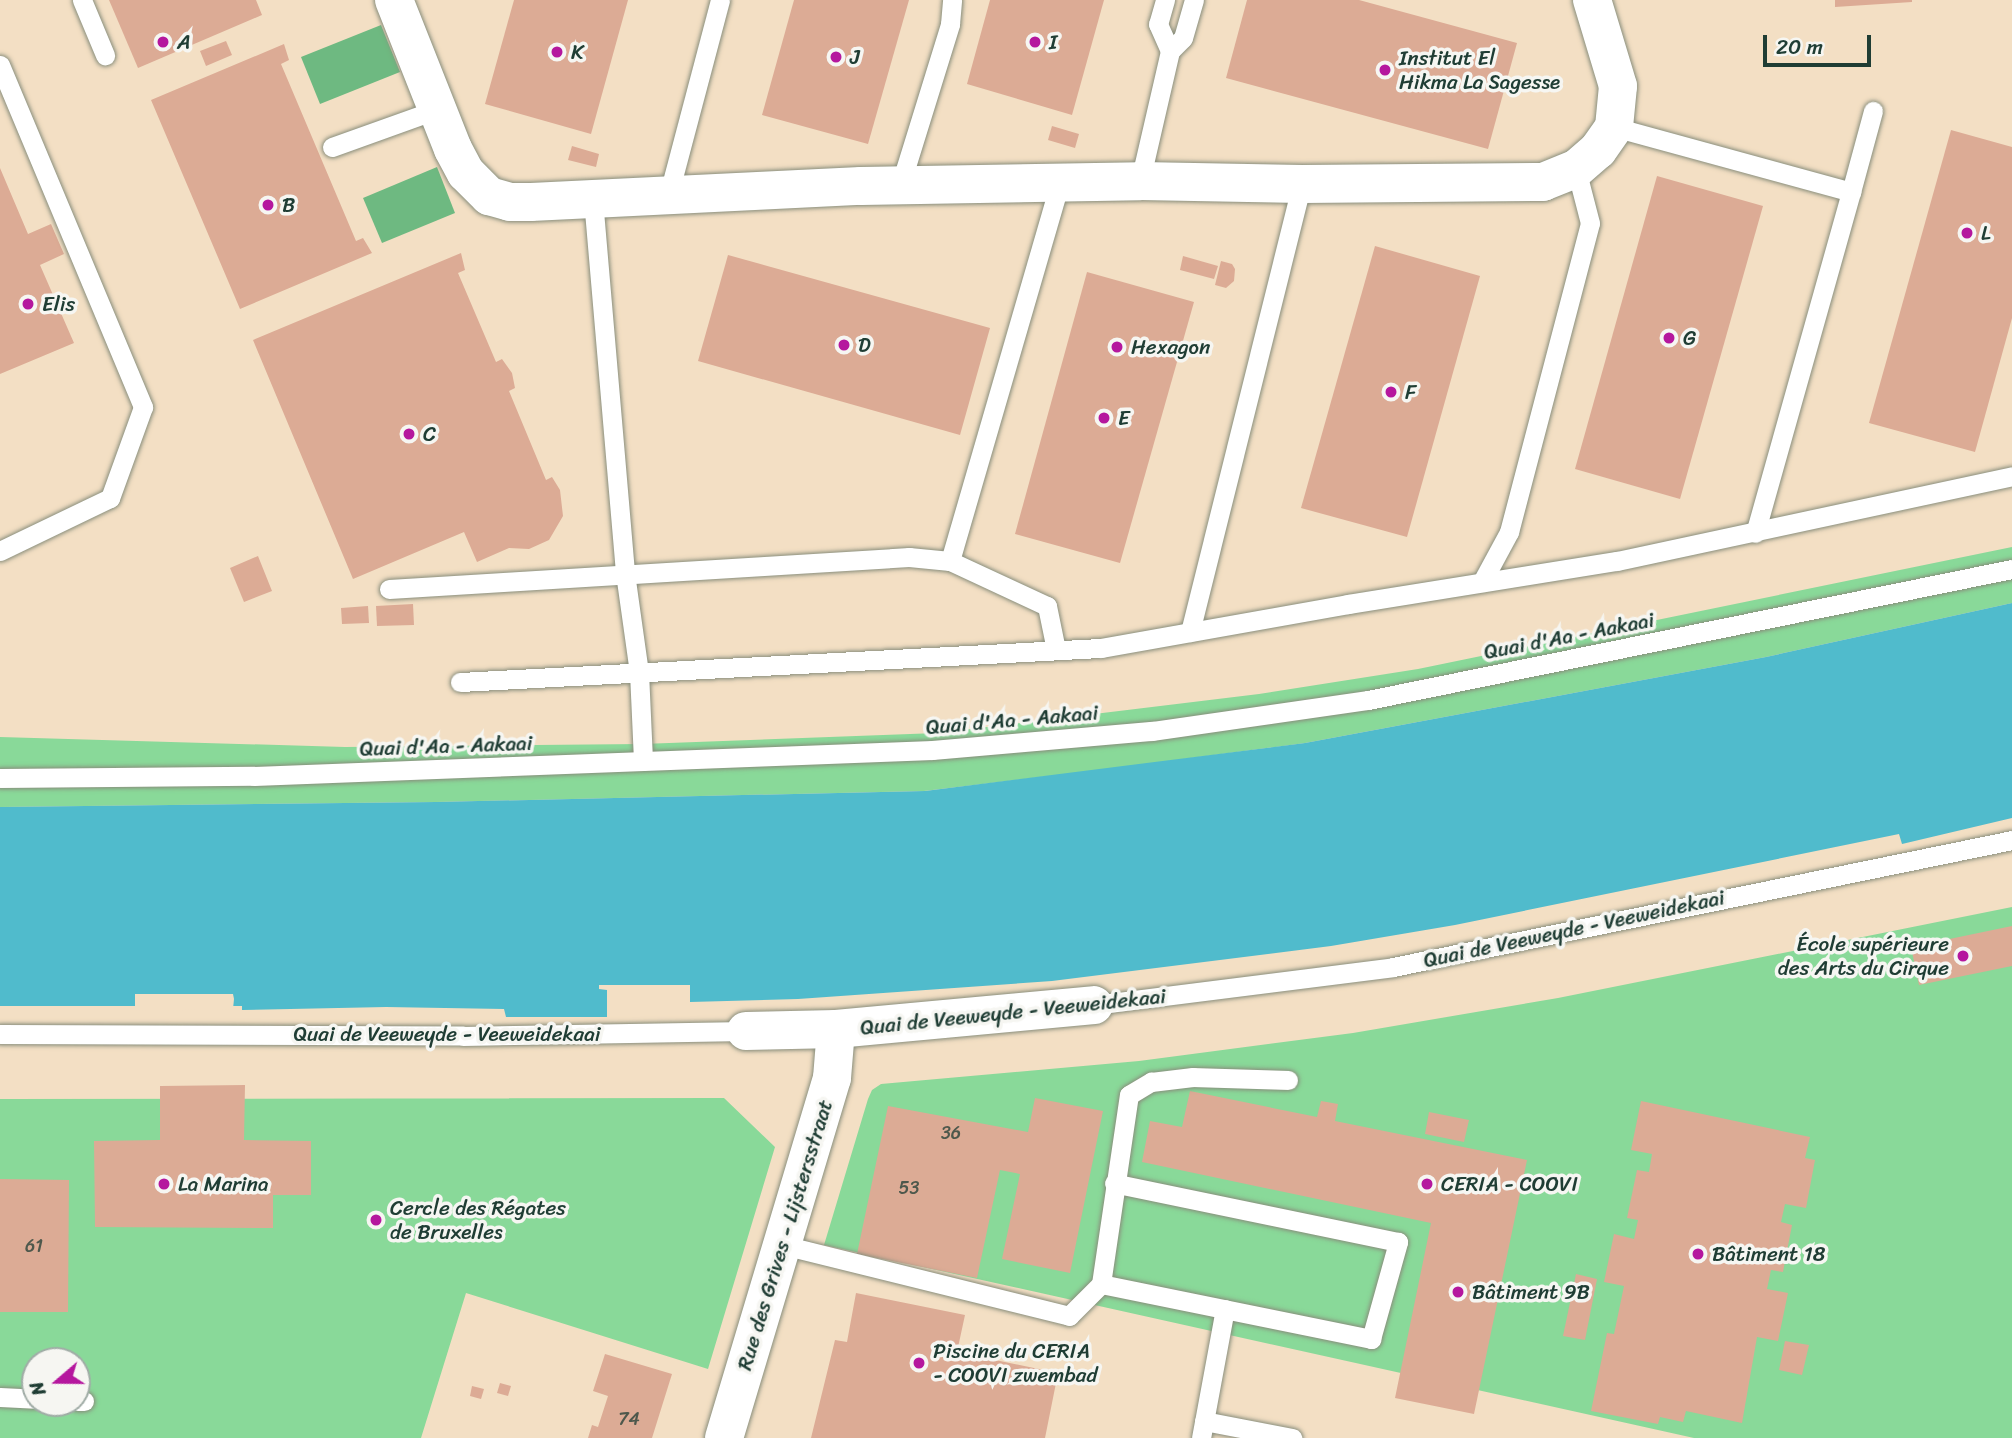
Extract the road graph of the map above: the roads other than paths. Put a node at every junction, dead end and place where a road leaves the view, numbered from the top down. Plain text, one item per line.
1 (82, 0) edge
2 (394, 0) edge
3 (720, 0) edge
4 (952, 0) edge
5 (1165, 0) edge
6 (1194, 0) edge
7 (1592, 0) edge
8 (1170, 51) junction
9 (105, 55) dead end
10 (0, 65) edge
11 (438, 108) junction
12 (1873, 111) dead end
13 (1614, 127) junction
14 (332, 147) dead end
15 (1576, 169) junction
16 (1140, 181) junction
17 (1060, 183) junction
18 (1302, 184) junction
19 (900, 186) junction
20 (1851, 192) junction
21 (668, 193) junction
22 (593, 199) junction
23 (2012, 476) edge
24 (1755, 533) junction
25 (0, 551) edge
26 (950, 561) junction
27 (2012, 569) edge
28 (625, 573) junction
29 (1482, 582) junction
30 (389, 589) dead end
31 (1190, 632) junction
32 (1056, 650) junction
33 (639, 671) junction
34 (460, 682) dead end
35 (643, 761) junction
36 (0, 778) edge
37 (2012, 840) edge
38 (1094, 1006) joint
39 (836, 1030) junction
40 (746, 1031) joint
41 (0, 1034) edge
42 (1288, 1080) dead end
43 (1114, 1183) junction
44 (783, 1245) junction
45 (1101, 1284) junction
46 (1226, 1309) junction
47 (0, 1397) edge
48 (21, 1398) edge
49 (1202, 1430) edge
50 (724, 1438) edge
51 (1292, 1438) edge

1 - 9 lane
2 - 11 street
3 - 21 lane
4 - 19 lane
5 - 8 lane
6 - 8 lane
7 - 13 street
8 - 16 lane
10 - 25 lane
11 - 14 lane
11 - 22 street
12 - 20 lane
13 - 15 street
13 - 20 lane
15 - 18 street
15 - 29 lane
16 - 17 street
16 - 18 street
17 - 19 street
17 - 26 lane
18 - 31 lane
19 - 21 street
20 - 24 lane
21 - 22 street
22 - 28 lane
23 - 24 lane
24 - 29 lane
26 - 28 lane
26 - 32 lane
27 - 35 lane, Quai d'Aa - Aakaai
28 - 30 lane
28 - 33 lane
29 - 31 lane
31 - 32 lane
32 - 33 lane
33 - 34 lane
33 - 35 lane
35 - 36 lane, Quai d'Aa - Aakaai
37 - 38 lane, Quai de Veeweyde - Veeweidekaai
38 - 39 street, Quai de Veeweyde - Veeweidekaai
39 - 40 street, Quai de Veeweyde - Veeweidekaai
39 - 44 street, Rue des Grives - Lijstersstraat
40 - 41 lane, Quai de Veeweyde - Veeweidekaai
42 - 43 lane
43 - 45 lane
43 - 46 lane
44 - 45 lane
44 - 50 street, Rue des Grives - Lijstersstraat
45 - 46 lane
46 - 49 lane
47 - 48 lane
49 - 51 lane

